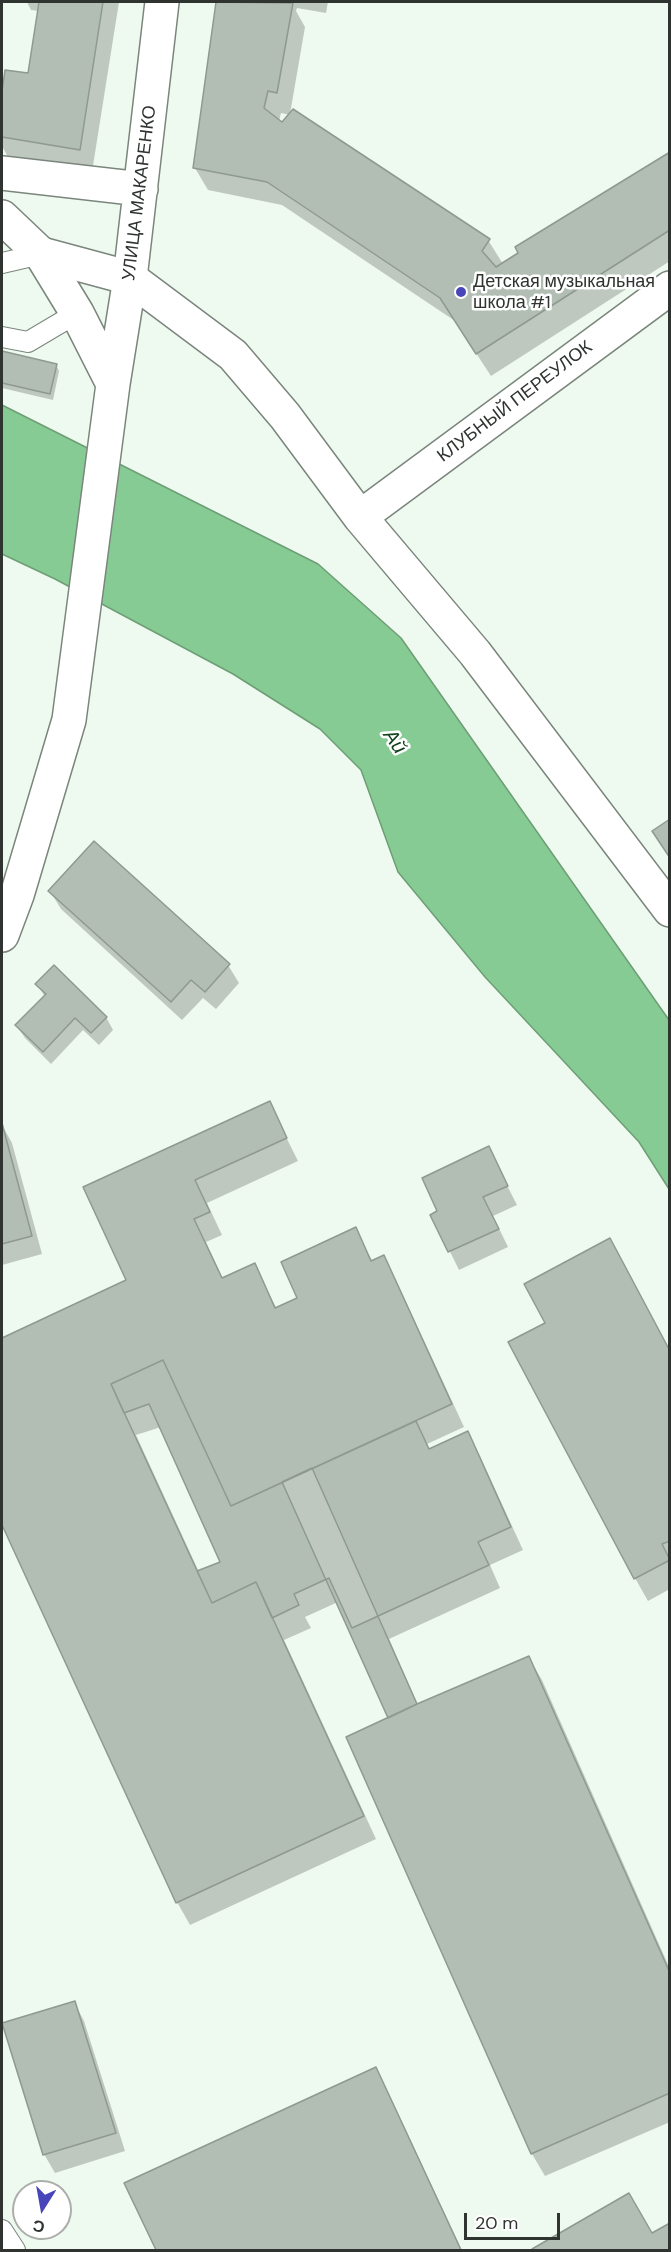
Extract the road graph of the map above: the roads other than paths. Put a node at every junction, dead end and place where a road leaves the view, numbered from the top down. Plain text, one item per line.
1 (162, 2) edge
2 (2, 173) edge
3 (141, 189) junction
4 (2, 217) edge
5 (41, 254) junction
6 (2, 263) edge
7 (130, 278) junction
8 (669, 288) edge
9 (77, 313) junction
10 (2, 337) edge
11 (111, 399) junction
12 (360, 517) junction
13 (669, 910) edge
14 (2, 935) edge
15 (2, 2230) edge
16 (15, 2250) edge

1 - 3 street, УЛИЦА МАКАРЕНКО
2 - 3 street
3 - 7 street, УЛИЦА МАКАРЕНКО
4 - 5 street
5 - 6 lane
5 - 7 street
5 - 9 street
7 - 11 street, УЛИЦА МАКАРЕНКО
7 - 12 street
8 - 12 street, КЛУБНЫЙ ПЕРЕУЛОК
9 - 10 lane
9 - 11 street
11 - 14 street, УЛИЦА МАКАРЕНКО
12 - 13 street
15 - 16 lane

